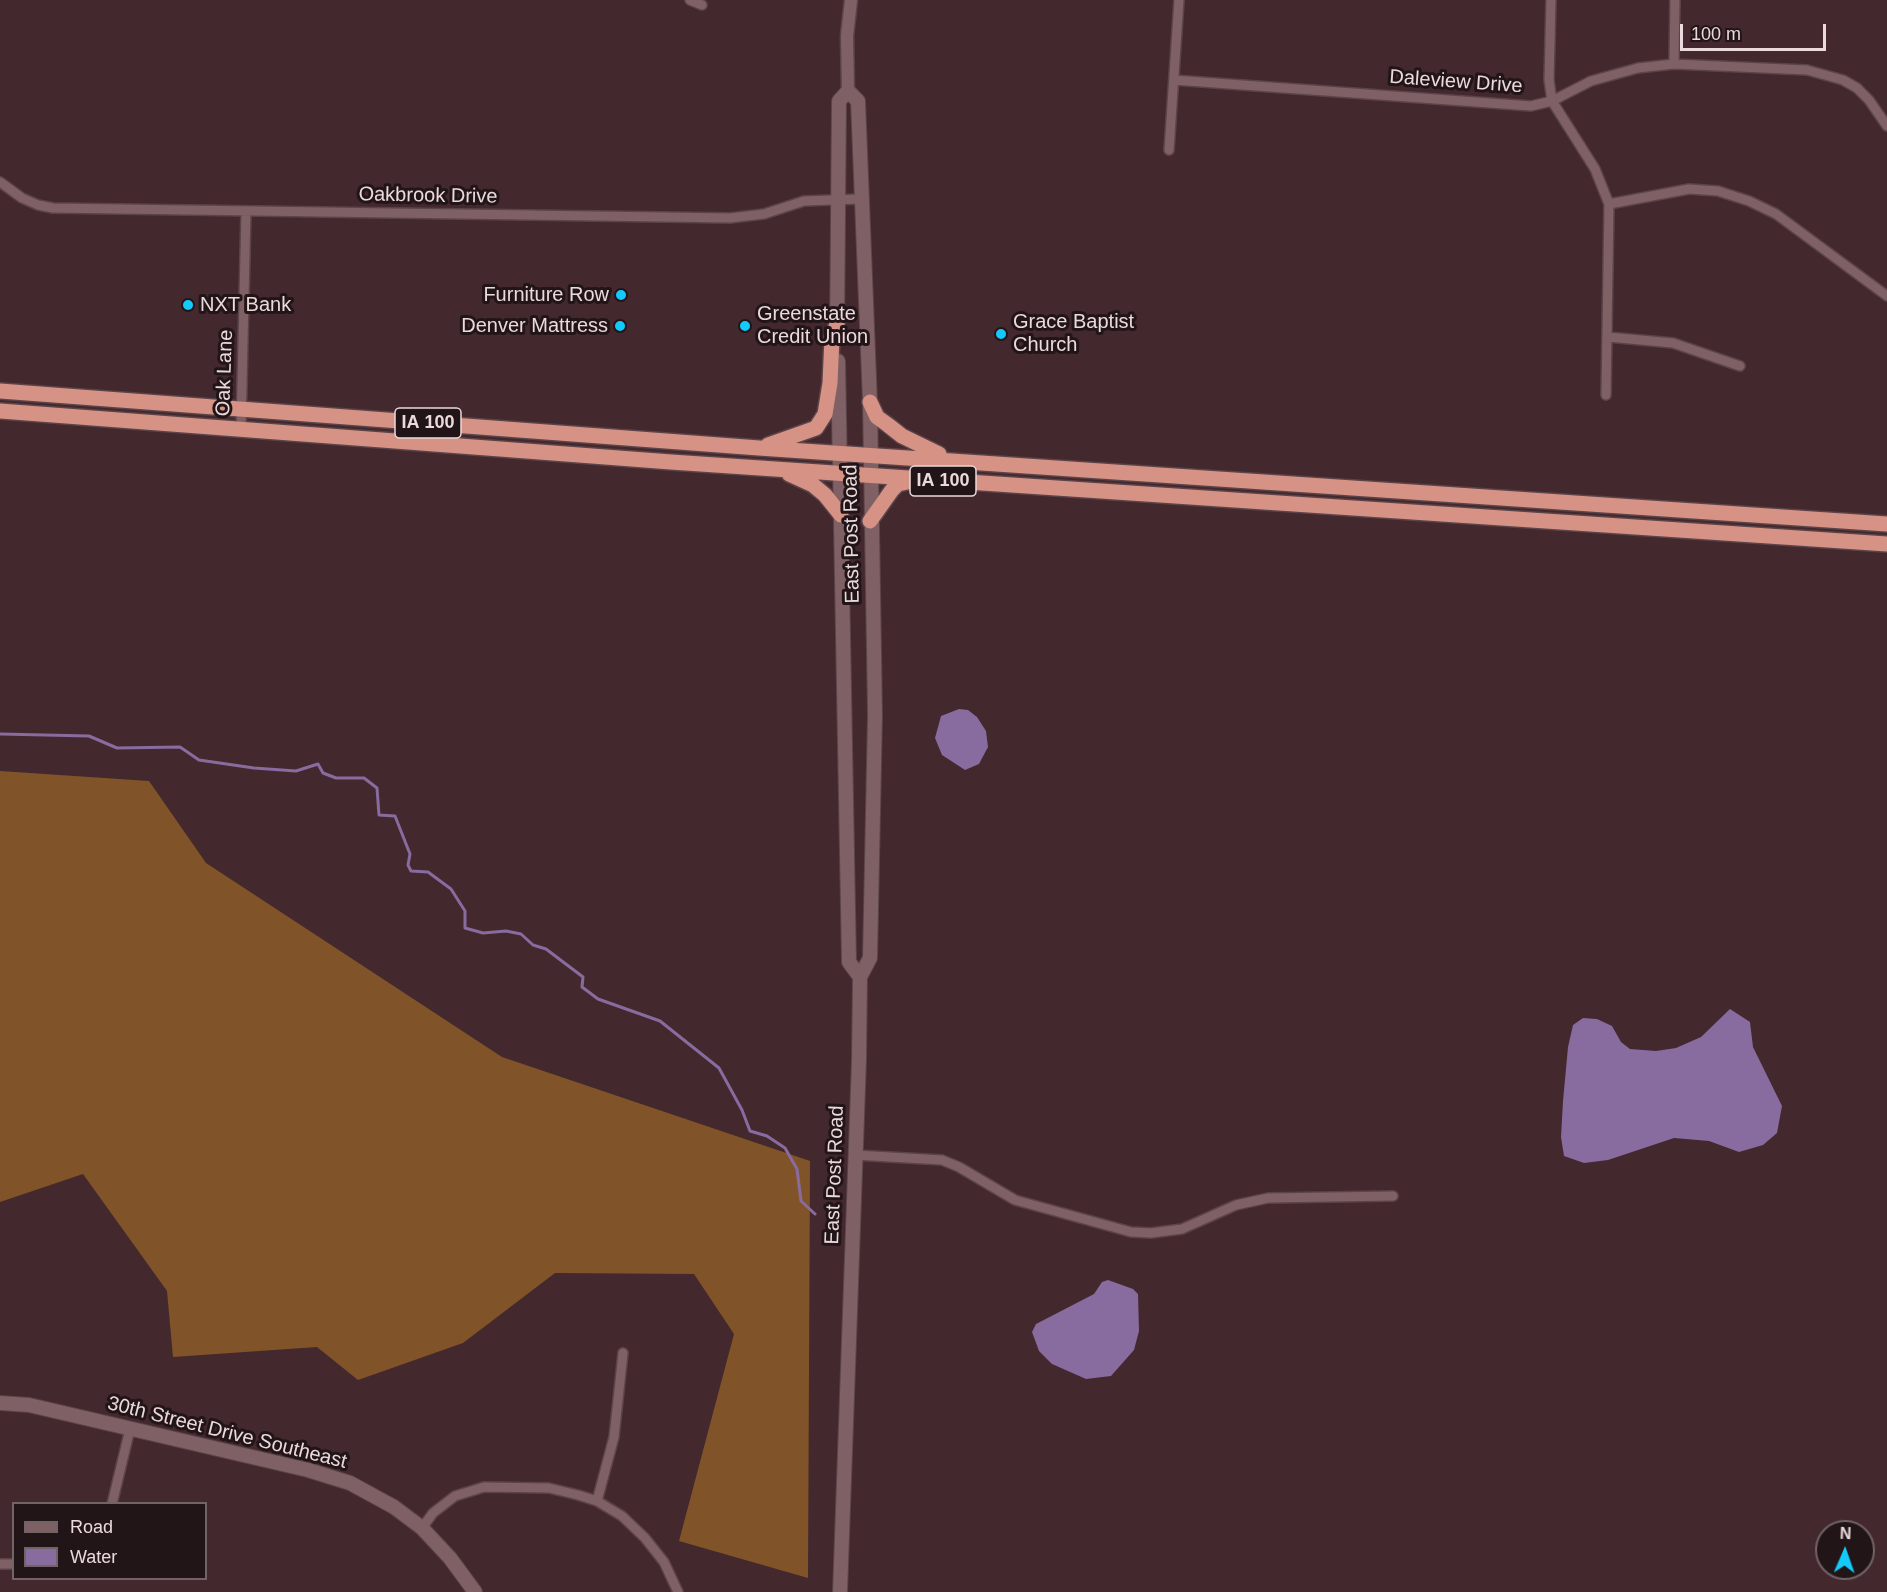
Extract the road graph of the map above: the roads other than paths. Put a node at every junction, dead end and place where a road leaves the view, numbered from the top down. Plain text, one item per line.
1 (690, 0) edge
2 (851, 0) edge
3 (1179, 0) edge
4 (1551, 0) edge
5 (1675, 0) edge
6 (702, 5) dead end
7 (1674, 64) junction
8 (1174, 80) junction
9 (848, 91) junction
10 (1552, 101) junction
11 (1887, 126) edge
12 (1169, 150) dead end
13 (0, 182) edge
14 (837, 199) junction
15 (860, 199) junction
16 (1609, 204) junction
17 (246, 211) junction
18 (1887, 296) edge
19 (837, 324) junction
20 (1608, 337) junction
21 (1740, 366) dead end
22 (0, 391) edge
23 (1606, 395) dead end
24 (870, 402) junction
25 (243, 409) junction
26 (0, 411) edge
27 (241, 428) junction
28 (759, 448) junction
29 (839, 452) junction
30 (870, 454) junction
31 (950, 459) junction
32 (781, 470) junction
33 (840, 474) junction
34 (870, 476) junction
35 (918, 479) junction
36 (841, 515) junction
37 (870, 521) junction
38 (1887, 524) edge
39 (1887, 544) edge
40 (860, 977) junction
41 (855, 1155) junction
42 (1393, 1196) dead end
43 (623, 1353) dead end
44 (0, 1403) edge
45 (130, 1428) junction
46 (597, 1501) junction
47 (112, 1502) edge
48 (422, 1528) junction
49 (475, 1592) edge
50 (678, 1592) edge
51 (840, 1592) edge

1 - 6 street
2 - 9 street, East Post Road
3 - 8 street
4 - 10 street
5 - 7 street
7 - 10 street, Daleview Drive
7 - 11 street, Daleview Drive
8 - 10 street, Daleview Drive
8 - 12 street
9 - 14 main road, East Post Road
9 - 15 main road, East Post Road
10 - 16 street
13 - 17 street, Oakbrook Drive
14 - 15 street, Oakbrook Drive
14 - 17 street, Oakbrook Drive
14 - 19 main road, East Post Road
15 - 24 main road, East Post Road
16 - 18 street
16 - 20 street
17 - 25 street, Oak Lane
19 - 28 highway
19 - 29 main road, East Post Road
20 - 21 street
20 - 23 street
22 - 25 highway, IA 100
24 - 30 main road, East Post Road
24 - 31 highway
25 - 27 street, Oak Lane
25 - 28 highway, IA 100
26 - 27 highway, IA 100
27 - 32 highway, IA 100
28 - 29 highway, IA 100
29 - 30 highway, IA 100
29 - 33 main road, East Post Road
30 - 31 highway, IA 100
30 - 34 main road, East Post Road
31 - 38 highway, IA 100
32 - 33 highway, IA 100
32 - 36 highway
33 - 34 highway, IA 100
33 - 36 main road, East Post Road
34 - 35 highway, IA 100
34 - 37 main road, East Post Road
35 - 37 highway
35 - 39 highway, IA 100
36 - 40 main road, East Post Road
37 - 40 main road, East Post Road
40 - 41 main road, East Post Road
41 - 42 street
41 - 51 main road, East Post Road
43 - 46 street
44 - 45 main road, 30th Street Drive Southeast
45 - 47 street
45 - 48 main road, 30th Street Drive Southeast
46 - 48 street
46 - 50 street
48 - 49 main road, 30th Street Drive Southeast

